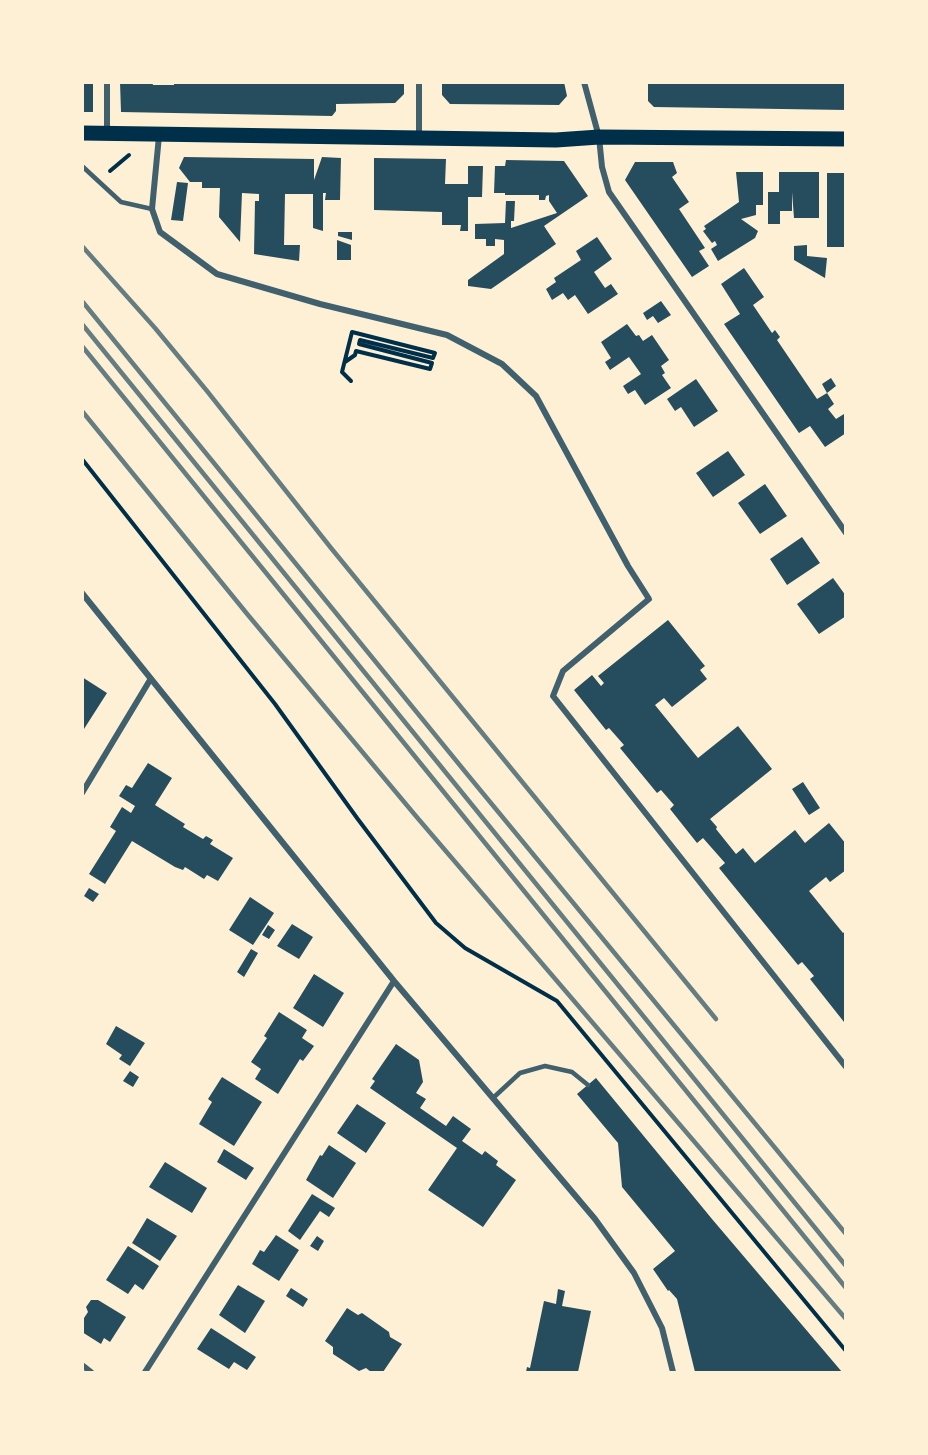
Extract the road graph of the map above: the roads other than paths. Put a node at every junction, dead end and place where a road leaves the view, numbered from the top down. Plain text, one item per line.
1 (107, 82) edge
2 (418, 82) edge
3 (584, 82) edge
4 (82, 134) edge
5 (107, 134) junction
6 (159, 134) junction
7 (599, 137) junction
8 (418, 138) junction
9 (846, 139) edge
10 (82, 166) edge
11 (152, 209) junction
12 (846, 533) edge
13 (82, 593) edge
14 (150, 680) junction
15 (82, 793) edge
16 (394, 981) junction
17 (846, 1067) edge
18 (588, 1085) dead end
19 (494, 1098) junction
20 (82, 1365) edge
21 (91, 1372) edge
22 (145, 1372) edge
23 (673, 1372) edge

1 - 5 street
2 - 8 street
3 - 7 street
4 - 5 main road
5 - 6 main road
6 - 8 main road
6 - 11 street
7 - 8 main road
7 - 9 main road
7 - 12 street
10 - 11 lane
11 - 17 street
13 - 14 street
14 - 15 street
14 - 16 street
16 - 19 street
16 - 22 street
18 - 19 lane
19 - 23 street
20 - 21 street

